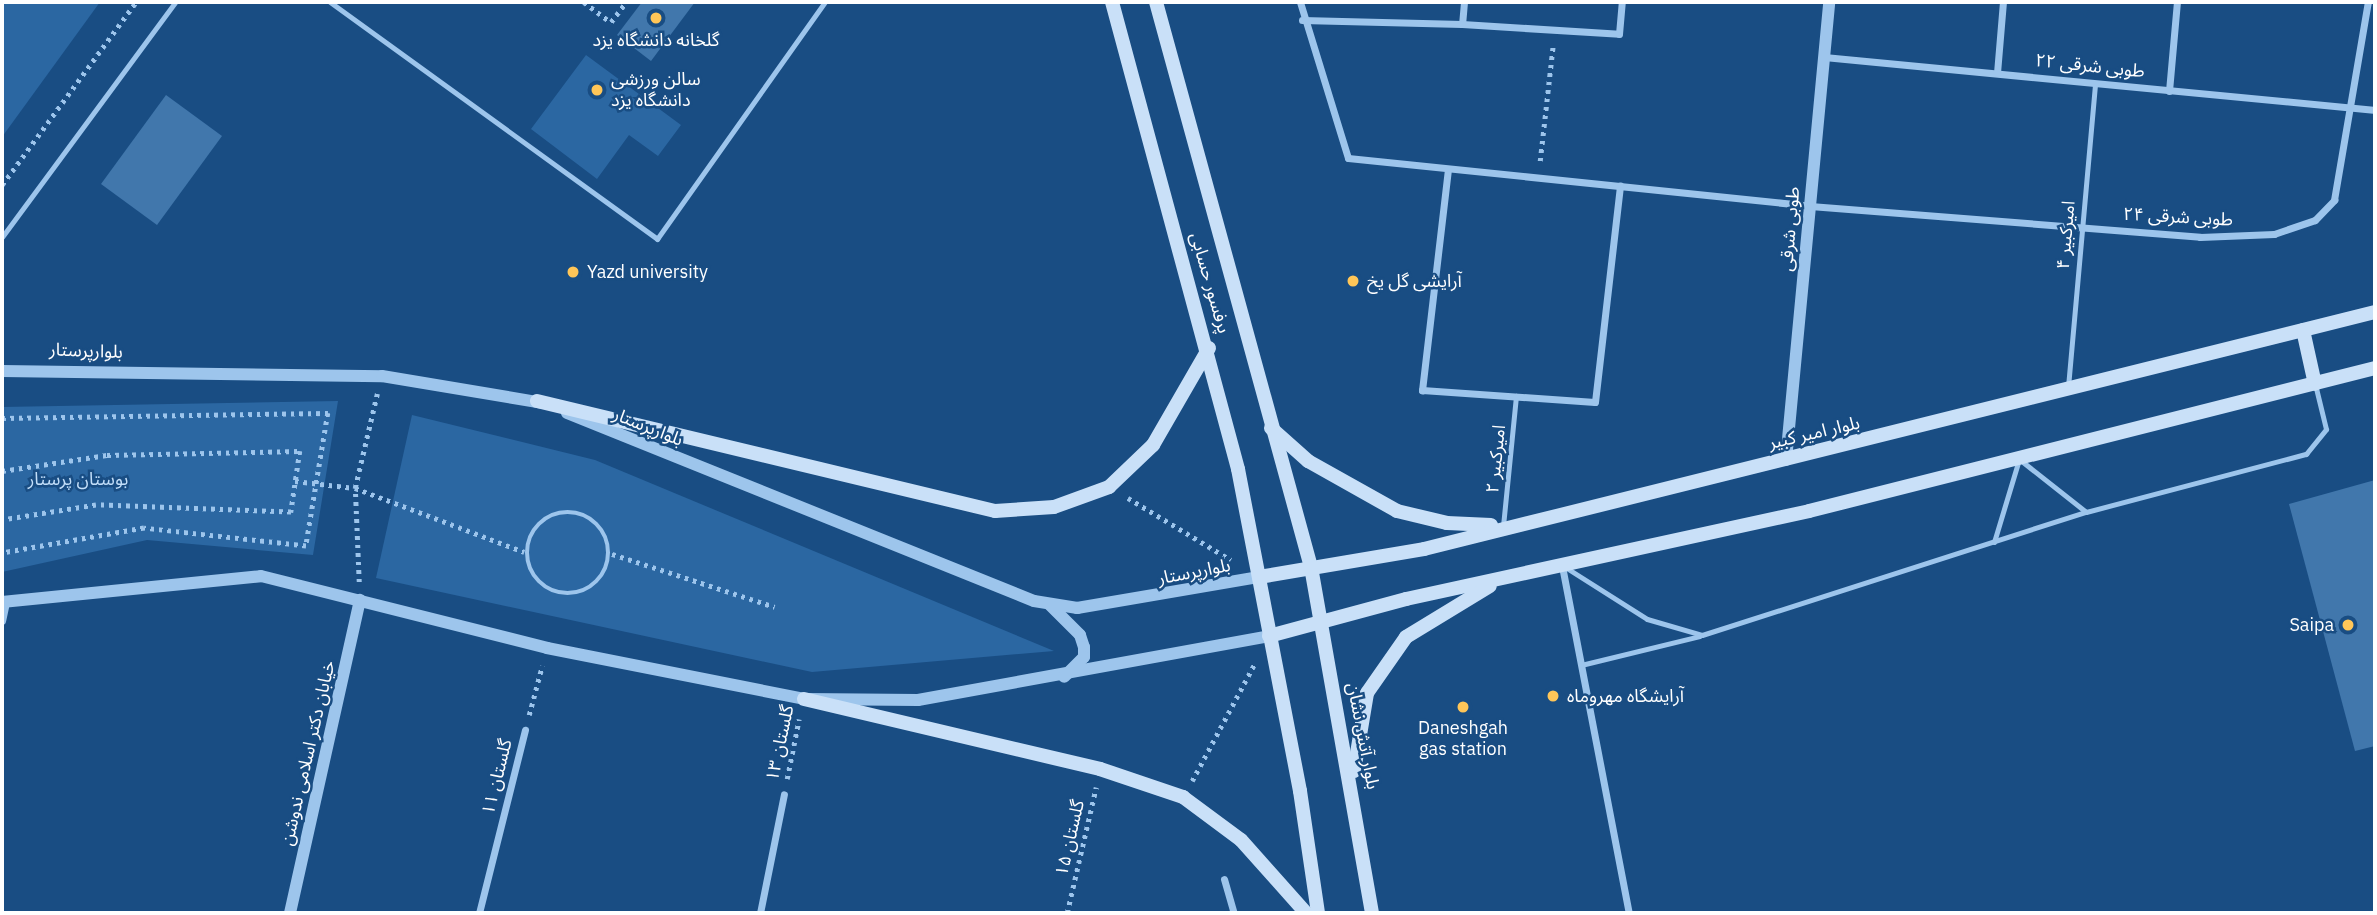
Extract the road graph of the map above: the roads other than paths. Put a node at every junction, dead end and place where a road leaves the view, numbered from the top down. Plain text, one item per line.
1 (175, 2) edge
2 (330, 2) edge
3 (825, 2) edge
4 (1112, 2) edge
5 (1156, 2) edge
6 (1300, 2) edge
7 (1464, 2) edge
8 (1622, 2) edge
9 (1829, 2) edge
10 (2003, 2) edge
11 (2177, 2) edge
12 (2368, 2) edge
13 (1303, 20) junction
14 (1462, 24) junction
15 (1824, 57) junction
16 (1997, 73) junction
17 (2095, 83) junction
18 (2169, 90) junction
19 (2353, 108) junction
20 (2375, 110) edge
21 (1448, 169) junction
22 (1620, 186) junction
23 (1810, 206) junction
24 (2081, 227) junction
25 (2, 237) edge
26 (2375, 312) edge
27 (2303, 330) junction
28 (1209, 348) junction
29 (2375, 368) edge
30 (2, 371) edge
31 (2315, 384) junction
32 (2068, 391) junction
33 (1516, 396) junction
34 (537, 401) junction
35 (1271, 428) junction
36 (1786, 460) junction
37 (2020, 460) junction
38 (2086, 512) junction
39 (1503, 526) junction
40 (1994, 542) junction
41 (1562, 566) junction
42 (1311, 567) junction
43 (1259, 577) junction
44 (1498, 581) junction
45 (359, 600) junction
46 (4, 601) edge
47 (1048, 603) junction
48 (2, 621) edge
49 (1321, 621) junction
50 (1702, 635) junction
51 (1269, 636) junction
52 (1581, 664) junction
53 (1064, 677) junction
54 (804, 699) junction
55 (525, 730) road end
56 (1353, 783) junction
57 (784, 794) road end
58 (1224, 879) dead end
59 (290, 913) edge
60 (479, 913) edge
61 (760, 913) edge
62 (1234, 913) edge
63 (1307, 913) edge
64 (1318, 913) edge
65 (1371, 913) edge
66 (1629, 913) edge

1 - 25 lane
2 - 3 lane
4 - 28 main road, پرفسور حسابی
5 - 35 main road, پرفسور حسابی
6 - 13 street
7 - 14 street
8 - 14 street
9 - 15 street, طوبی شرقی
10 - 16 street
11 - 18 street
12 - 19 street, طوبی شرقی ۲۴
13 - 14 street
13 - 21 street, طوبی شرقی ۲۴
15 - 16 street, طوبی شرقی ۲۲
15 - 23 street, طوبی شرقی
16 - 17 street, طوبی شرقی ۲۲
17 - 18 street, طوبی شرقی ۲۲
17 - 24 lane, امیرکبیر ۴
18 - 19 street, طوبی شرقی ۲۲
19 - 20 street, طوبی شرقی ۲۲
19 - 24 street, طوبی شرقی ۲۴
21 - 22 street, طوبی شرقی ۲۴
21 - 33 street
22 - 23 street, طوبی شرقی ۲۴
22 - 33 street
23 - 24 street, طوبی شرقی ۲۴
23 - 36 street, طوبی شرقی
24 - 32 lane, امیرکبیر ۴
26 - 27 main road, بلوار امیر کبیر
27 - 31 main road
27 - 32 main road, بلوار امیر کبیر
28 - 34 main road
28 - 43 main road, پرفسور حسابی
29 - 31 main road
30 - 34 street, بلوارپرستار
31 - 37 main road
31 - 38 lane
32 - 36 main road, بلوار امیر کبیر
33 - 39 lane, امیرکبیر ۲
34 - 47 street, بلوارپرستار
35 - 39 main road
35 - 42 main road, پرفسور حسابی
36 - 39 main road, بلوار امیر کبیر
37 - 38 lane
37 - 40 lane
37 - 41 main road
38 - 40 lane
39 - 42 main road, بلوار امیر کبیر
40 - 50 lane
41 - 44 main road
41 - 50 lane
41 - 52 street
42 - 43 main road, بلوار امیر کبیر
42 - 49 main road, بلوار آتش نشان
43 - 47 street, بلوارپرستار
43 - 51 main road
44 - 49 main road
44 - 56 main road
45 - 46 street
45 - 54 street
45 - 59 street, خيابان دکتر اسلامی ندوشن
46 - 48 street
47 - 53 street
49 - 51 main road
49 - 56 main road, بلوار آتش نشان
50 - 52 lane
51 - 53 street
51 - 64 main road
52 - 66 street
53 - 54 street
54 - 63 main road
55 - 60 street, گلستان ۱۱
56 - 65 main road, بلوار آتش نشان
57 - 61 street
58 - 62 street

